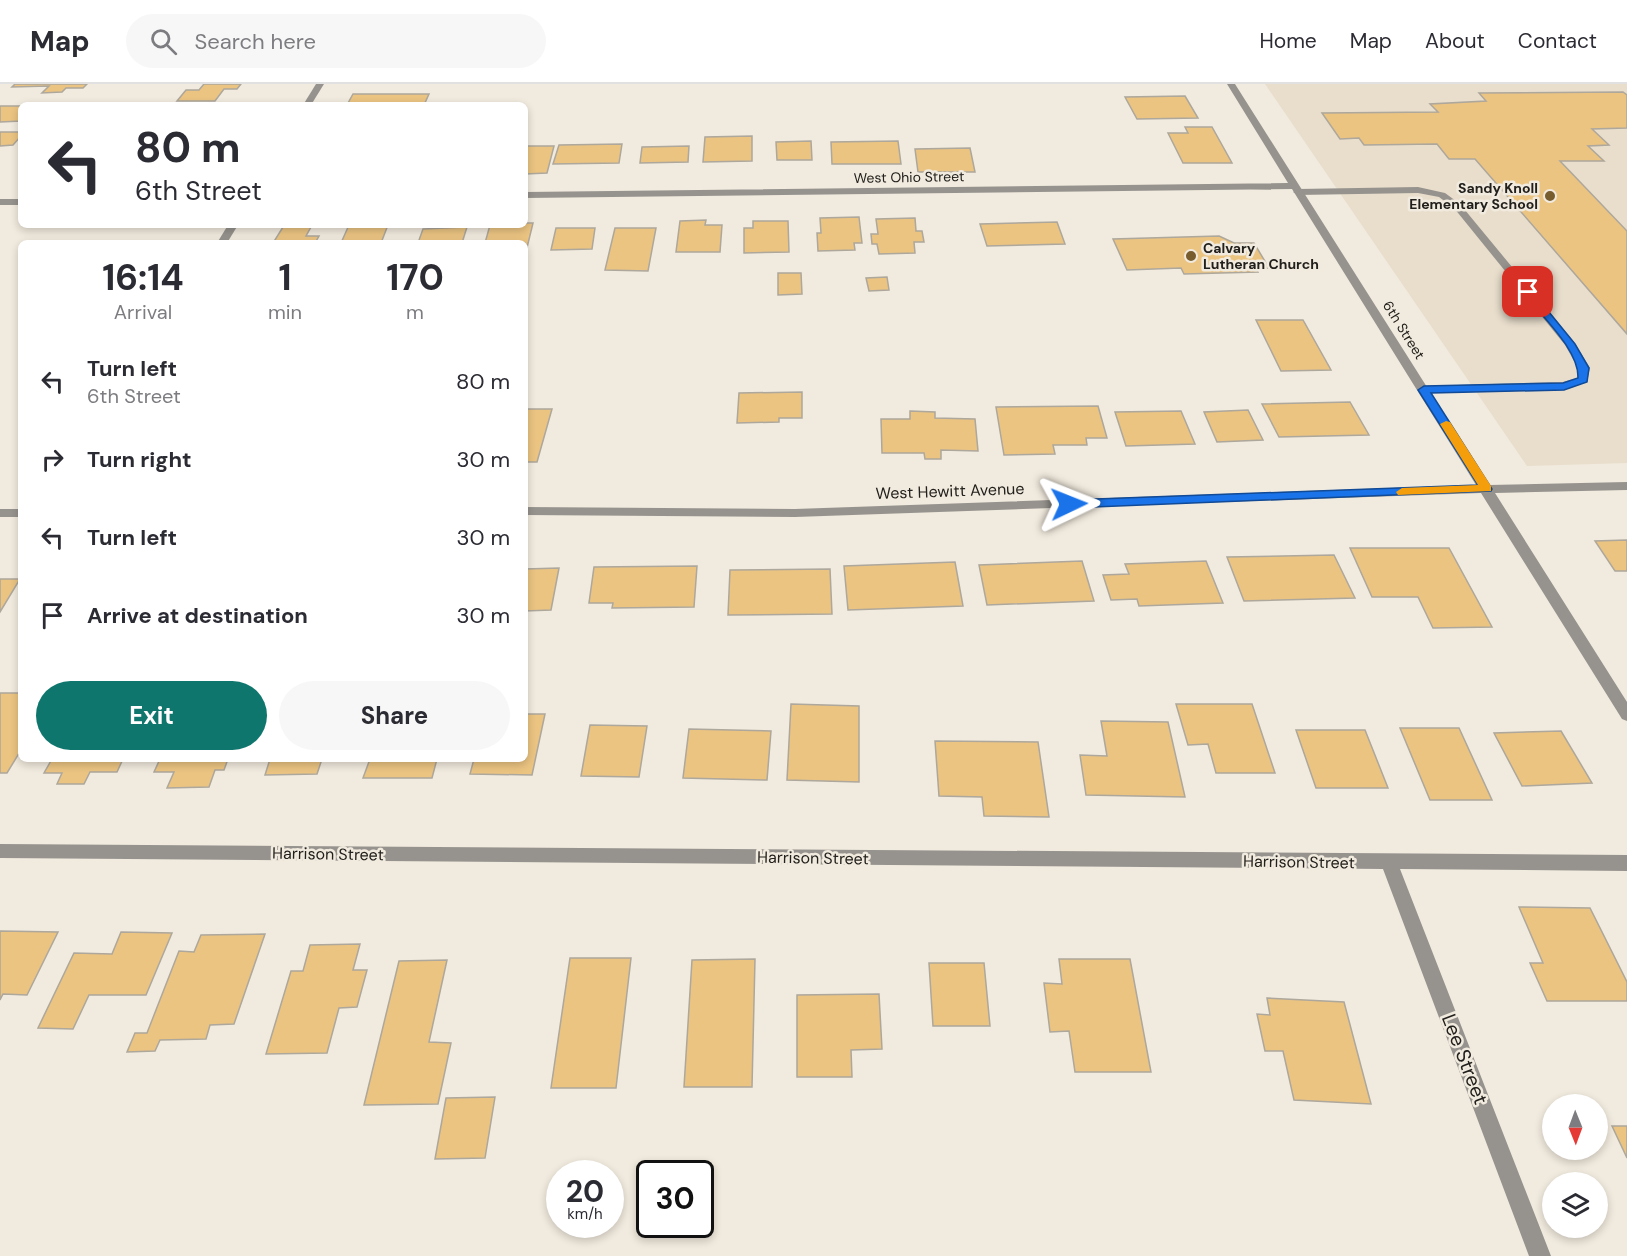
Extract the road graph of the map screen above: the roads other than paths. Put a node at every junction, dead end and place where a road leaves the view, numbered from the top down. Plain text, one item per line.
1 (320, 84) edge
2 (1231, 84) edge
3 (309, 102) edge
4 (1296, 189) junction
5 (528, 195) edge
6 (0, 202) edge
7 (18, 202) edge
8 (1424, 390) junction
9 (1627, 486) edge
10 (1486, 489) junction
11 (528, 511) edge
12 (0, 513) edge
13 (18, 513) edge
14 (1627, 715) edge
15 (0, 851) edge
16 (1389, 863) junction
17 (1627, 863) edge
18 (1540, 1256) edge

1 - 3 street
2 - 4 street, 6th Street
4 - 5 street, West Ohio Street
4 - 8 street, 6th Street
4 - 8 street, West Ohio Street
6 - 7 street
8 - 10 street, 6th Street
9 - 10 street, West Hewitt Avenue
10 - 11 street, West Hewitt Avenue
10 - 14 street, 6th Street
12 - 13 street
15 - 16 street, Harrison Street
16 - 17 street, Harrison Street
16 - 18 street, Lee Street

